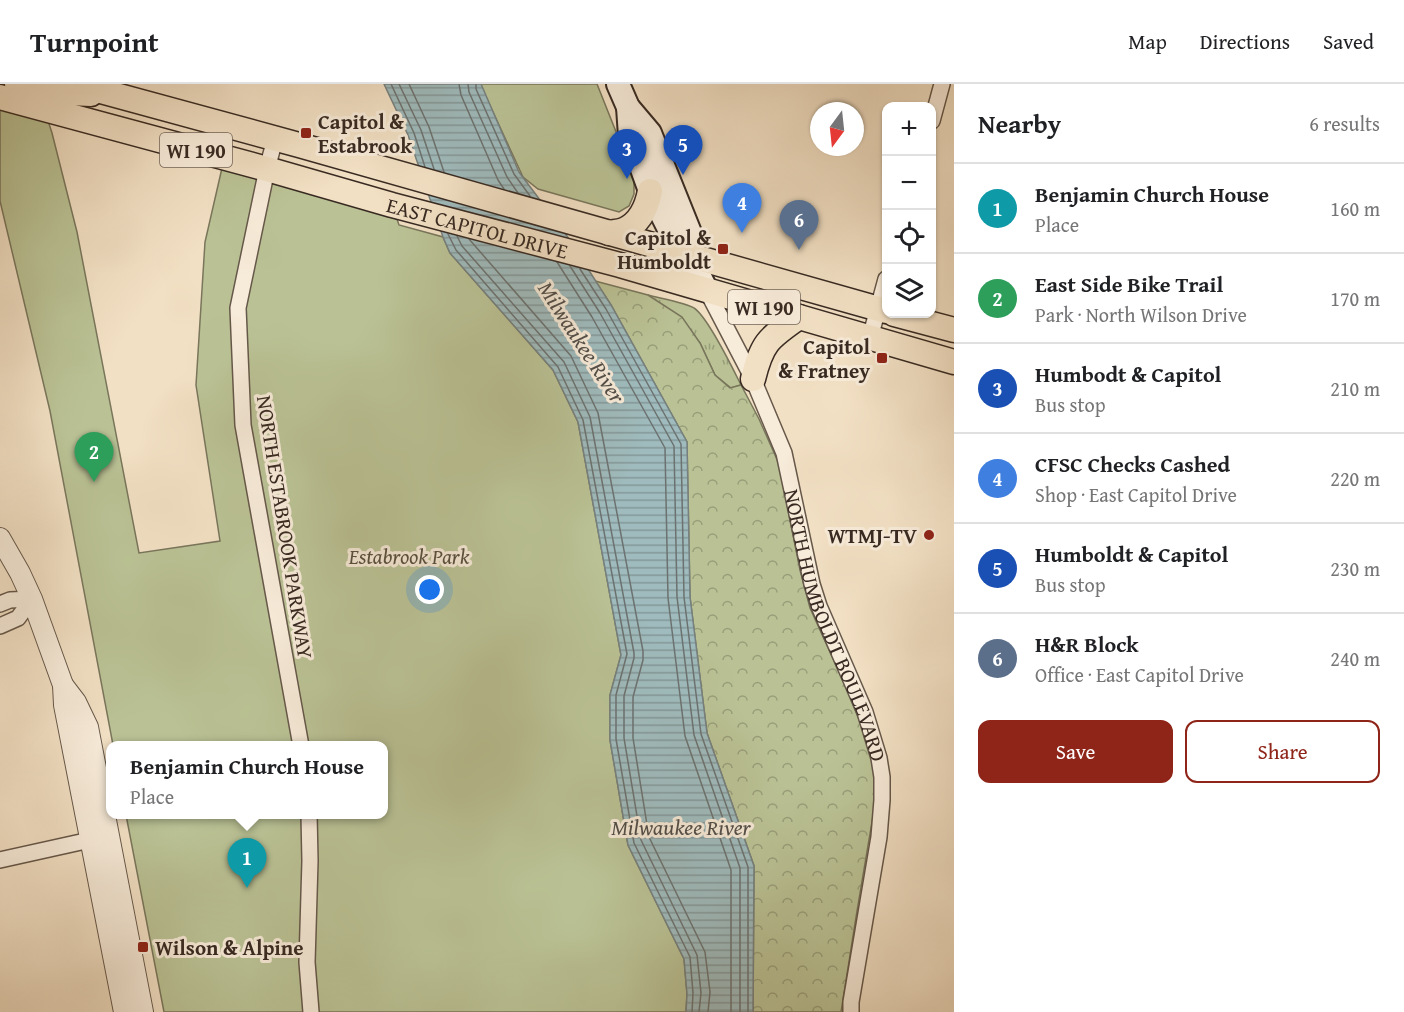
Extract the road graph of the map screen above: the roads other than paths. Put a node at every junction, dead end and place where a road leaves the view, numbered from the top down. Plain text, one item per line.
1 (17, 84) edge
2 (75, 84) edge
3 (942, 84) edge
4 (620, 85) edge
5 (0, 97) edge
6 (124, 97) junction
7 (936, 106) edge
8 (628, 107) junction
9 (49, 110) junction
10 (275, 139) junction
11 (267, 169) junction
12 (650, 191) junction
13 (609, 233) junction
14 (690, 256) junction
15 (706, 289) junction
16 (882, 310) edge
17 (799, 317) junction
18 (882, 318) edge
19 (911, 318) edge
20 (954, 330) edge
21 (870, 338) junction
22 (954, 362) edge
23 (753, 379) junction
24 (0, 538) edge
25 (32, 599) junction
26 (0, 604) edge
27 (0, 626) edge
28 (300, 741) edge
29 (309, 819) edge
30 (99, 838) junction
31 (0, 860) edge
32 (124, 1012) edge
33 (143, 1012) edge
34 (311, 1012) edge
35 (851, 1012) edge

1 - 6 main road
2 - 6 main road, EAST CAPITOL DRIVE / WI 190
3 - 7 street
4 - 8 main road, NORTH HUMBOLDT BOULEVARD
5 - 9 main road, EAST CAPITOL DRIVE / WI 190
6 - 9 main road
6 - 10 main road, EAST CAPITOL DRIVE / WI 190
8 - 12 main road, NORTH HUMBOLDT BOULEVARD
8 - 14 main road, NORTH HUMBOLDT BOULEVARD
9 - 11 main road, EAST CAPITOL DRIVE / WI 190
10 - 11 street, NORTH ESTABROOK PARKWAY
10 - 13 main road, EAST CAPITOL DRIVE / WI 190
11 - 15 main road, EAST CAPITOL DRIVE / WI 190
11 - 28 street, NORTH ESTABROOK PARKWAY
12 - 13 main road
12 - 14 main road, NORTH HUMBOLDT BOULEVARD
13 - 14 main road, EAST CAPITOL DRIVE / WI 190
14 - 15 main road, NORTH HUMBOLDT BOULEVARD
14 - 16 main road, EAST CAPITOL DRIVE / WI 190
15 - 17 main road, EAST CAPITOL DRIVE / WI 190
15 - 23 street, NORTH HUMBOLDT BOULEVARD
17 - 21 main road, EAST CAPITOL DRIVE / WI 190
17 - 23 main road
18 - 21 street
19 - 20 main road, EAST CAPITOL DRIVE / WI 190
21 - 22 main road, EAST CAPITOL DRIVE / WI 190
23 - 35 street, NORTH HUMBOLDT BOULEVARD
24 - 25 street
25 - 26 street
25 - 27 street
25 - 30 street
29 - 34 street
30 - 31 street
30 - 32 street
30 - 33 street

